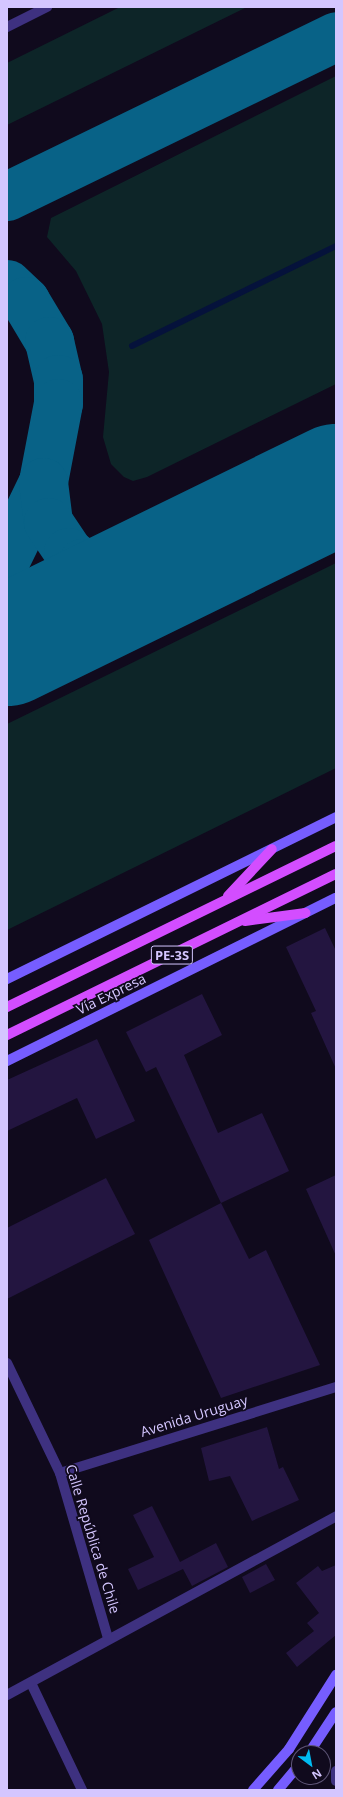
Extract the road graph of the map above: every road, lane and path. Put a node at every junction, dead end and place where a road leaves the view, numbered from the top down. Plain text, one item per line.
1 (43, 8) edge
2 (7, 26) edge
3 (336, 817) edge
4 (336, 846) edge
5 (272, 849) junction
6 (336, 874) edge
7 (336, 898) edge
8 (224, 901) junction
9 (305, 914) junction
10 (238, 922) junction
11 (7, 979) edge
12 (7, 1007) edge
13 (7, 1035) edge
14 (7, 1061) edge
15 (7, 1363) edge
16 (11, 1384) edge
17 (336, 1387) edge
18 (60, 1473) junction
19 (336, 1516) edge
20 (108, 1638) junction
21 (336, 1675) edge
22 (31, 1683) junction
23 (7, 1695) edge
24 (336, 1712) edge
25 (314, 1745) edge
26 (336, 1771) edge
27 (291, 1775) edge
28 (336, 1781) edge
29 (82, 1790) edge
30 (253, 1790) edge
31 (278, 1790) edge

1 - 2 street
3 - 5 main road
4 - 8 main road, PE-3S
5 - 8 main road
5 - 11 main road
6 - 10 main road, Vía Expresa / PE-3S
7 - 9 main road, Vía Expresa / PE-3S
8 - 12 main road, PE-3S
9 - 10 main road
9 - 14 main road, Vía Expresa / PE-3S
10 - 13 main road, Vía Expresa / PE-3S
15 - 16 street, Calle República de Chile
16 - 18 street, Calle República de Chile
17 - 18 street, Avenida Uruguay
18 - 20 street, Calle República de Chile
19 - 20 street
20 - 22 street
21 - 30 main road
22 - 23 street
22 - 29 street
24 - 25 main road
26 - 28 street
27 - 31 main road

